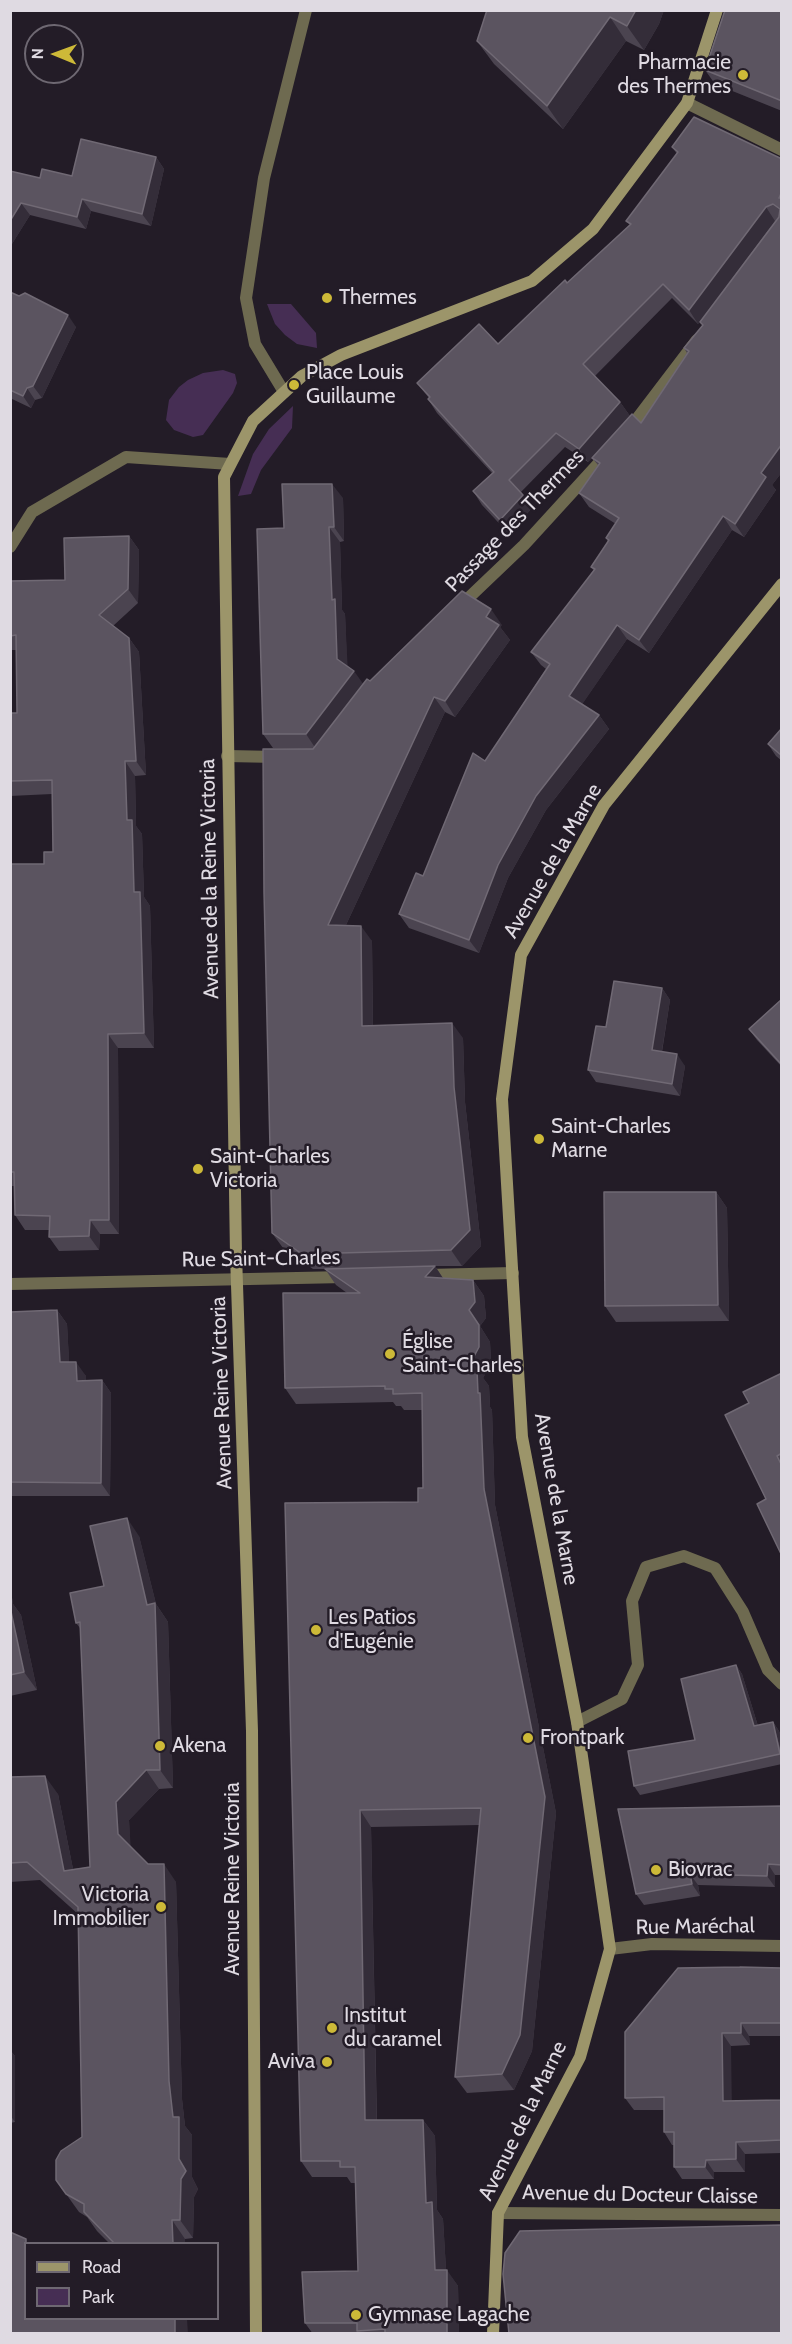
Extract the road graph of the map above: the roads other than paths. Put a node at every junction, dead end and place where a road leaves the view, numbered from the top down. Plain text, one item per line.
1 (306, 10) edge
2 (717, 10) edge
3 (687, 104) junction
4 (782, 150) edge
5 (704, 330) edge
6 (284, 392) junction
7 (230, 464) junction
8 (10, 547) edge
9 (782, 584) edge
10 (449, 616) edge
11 (227, 756) junction
12 (285, 757) edge
13 (513, 1273) junction
14 (410, 1276) edge
15 (352, 1277) edge
16 (238, 1280) junction
17 (10, 1284) edge
18 (782, 1684) edge
19 (577, 1722) junction
20 (782, 1946) edge
21 (610, 1949) junction
22 (498, 2213) junction
23 (782, 2216) edge
24 (256, 2334) edge
25 (493, 2334) edge

1 - 6 street
2 - 3 main road
3 - 4 street
3 - 6 main road
5 - 10 street, Passage des Thermes
6 - 7 main road
7 - 8 street
7 - 11 main road, Avenue de la Reine Victoria
9 - 13 main road, Avenue de la Marne
11 - 12 street
11 - 16 main road, Avenue de la Reine Victoria
13 - 14 street
13 - 19 main road, Avenue de la Marne
15 - 16 street, Rue Saint-Charles
16 - 17 street, Rue Saint-Charles
16 - 24 main road, Avenue Reine Victoria
18 - 19 street
19 - 21 main road, Avenue de la Marne
20 - 21 street, Rue Maréchal
21 - 22 main road, Avenue de la Marne
22 - 23 street, Avenue du Docteur Claisse
22 - 25 main road, Avenue de la Marne

